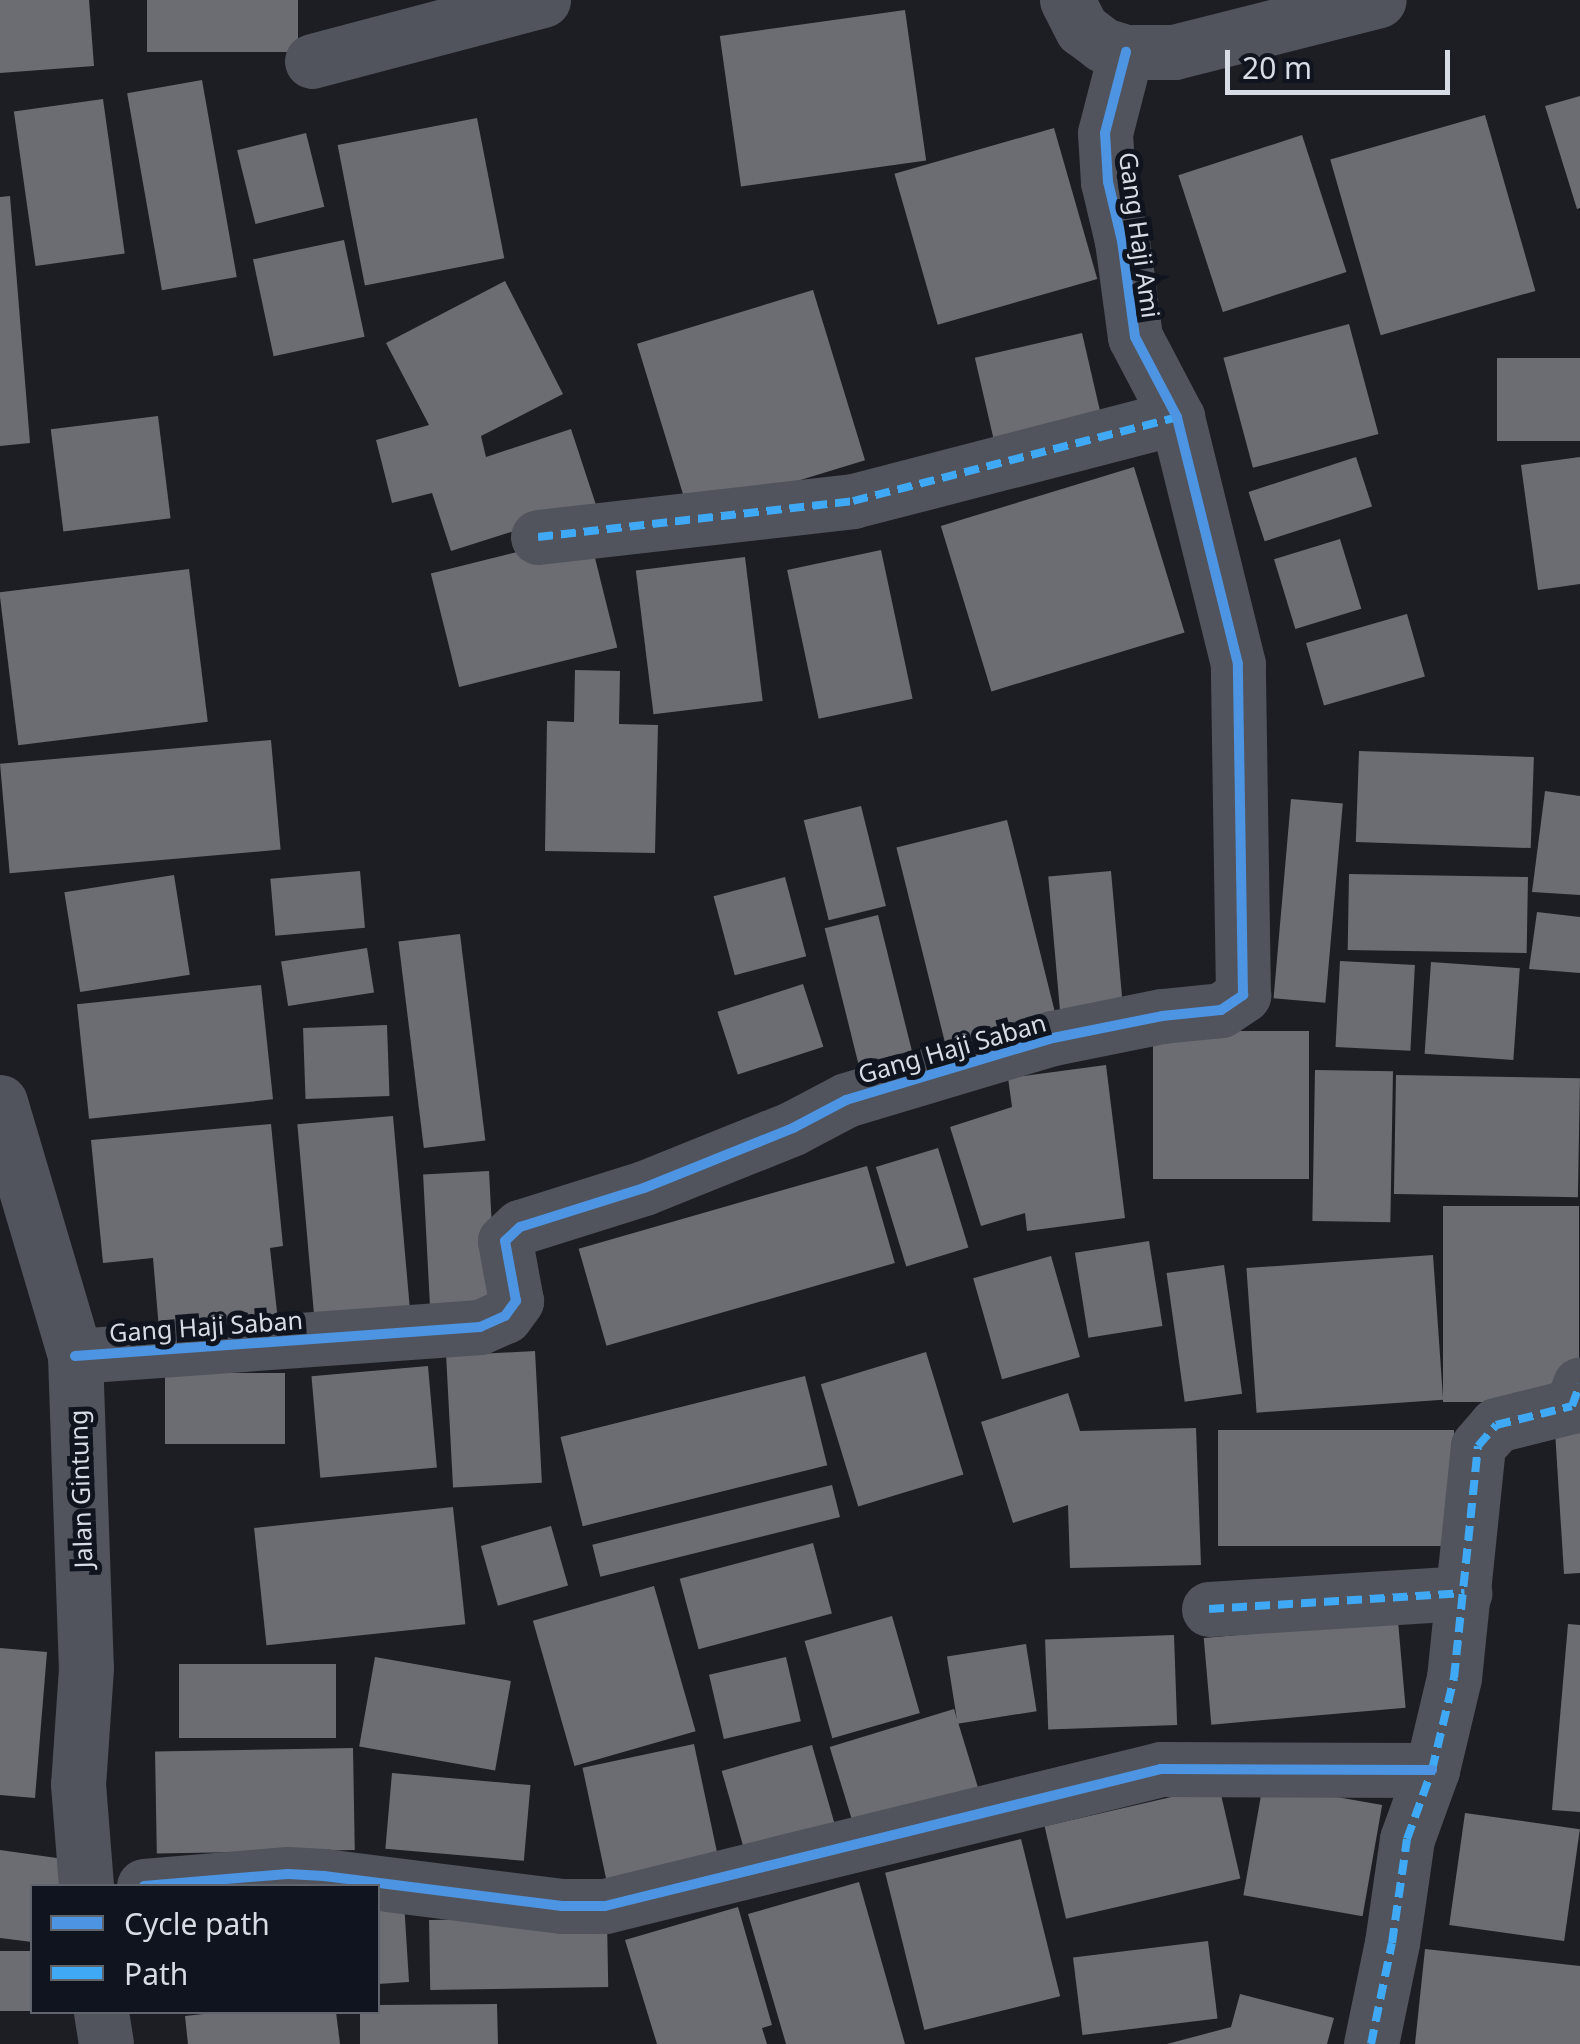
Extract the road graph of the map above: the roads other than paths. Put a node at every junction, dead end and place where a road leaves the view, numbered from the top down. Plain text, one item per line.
1 (543, 0) edge
2 (1067, 0) edge
3 (1379, 0) edge
4 (1126, 52) junction
5 (312, 61) dead end
6 (1176, 417) junction
7 (538, 538) dead end
8 (0, 1102) edge
9 (75, 1356) junction
10 (1580, 1384) edge
11 (1464, 1594) junction
12 (1209, 1609) dead end
13 (1432, 1770) junction
14 (86, 1884) edge
15 (168, 1884) edge
16 (374, 1884) edge
17 (380, 1885) edge
18 (102, 2014) edge
19 (106, 2044) edge
20 (1371, 2044) edge

1 - 5 street
2 - 4 street
3 - 4 street
4 - 6 street, Gang Haji Ami
6 - 7 street
6 - 9 street, Gang Haji Saban
8 - 9 street, Jalan Gintung
9 - 14 street, Jalan Gintung
10 - 11 street
11 - 12 street
11 - 13 street
13 - 17 street
13 - 20 street
15 - 16 street
18 - 19 street

